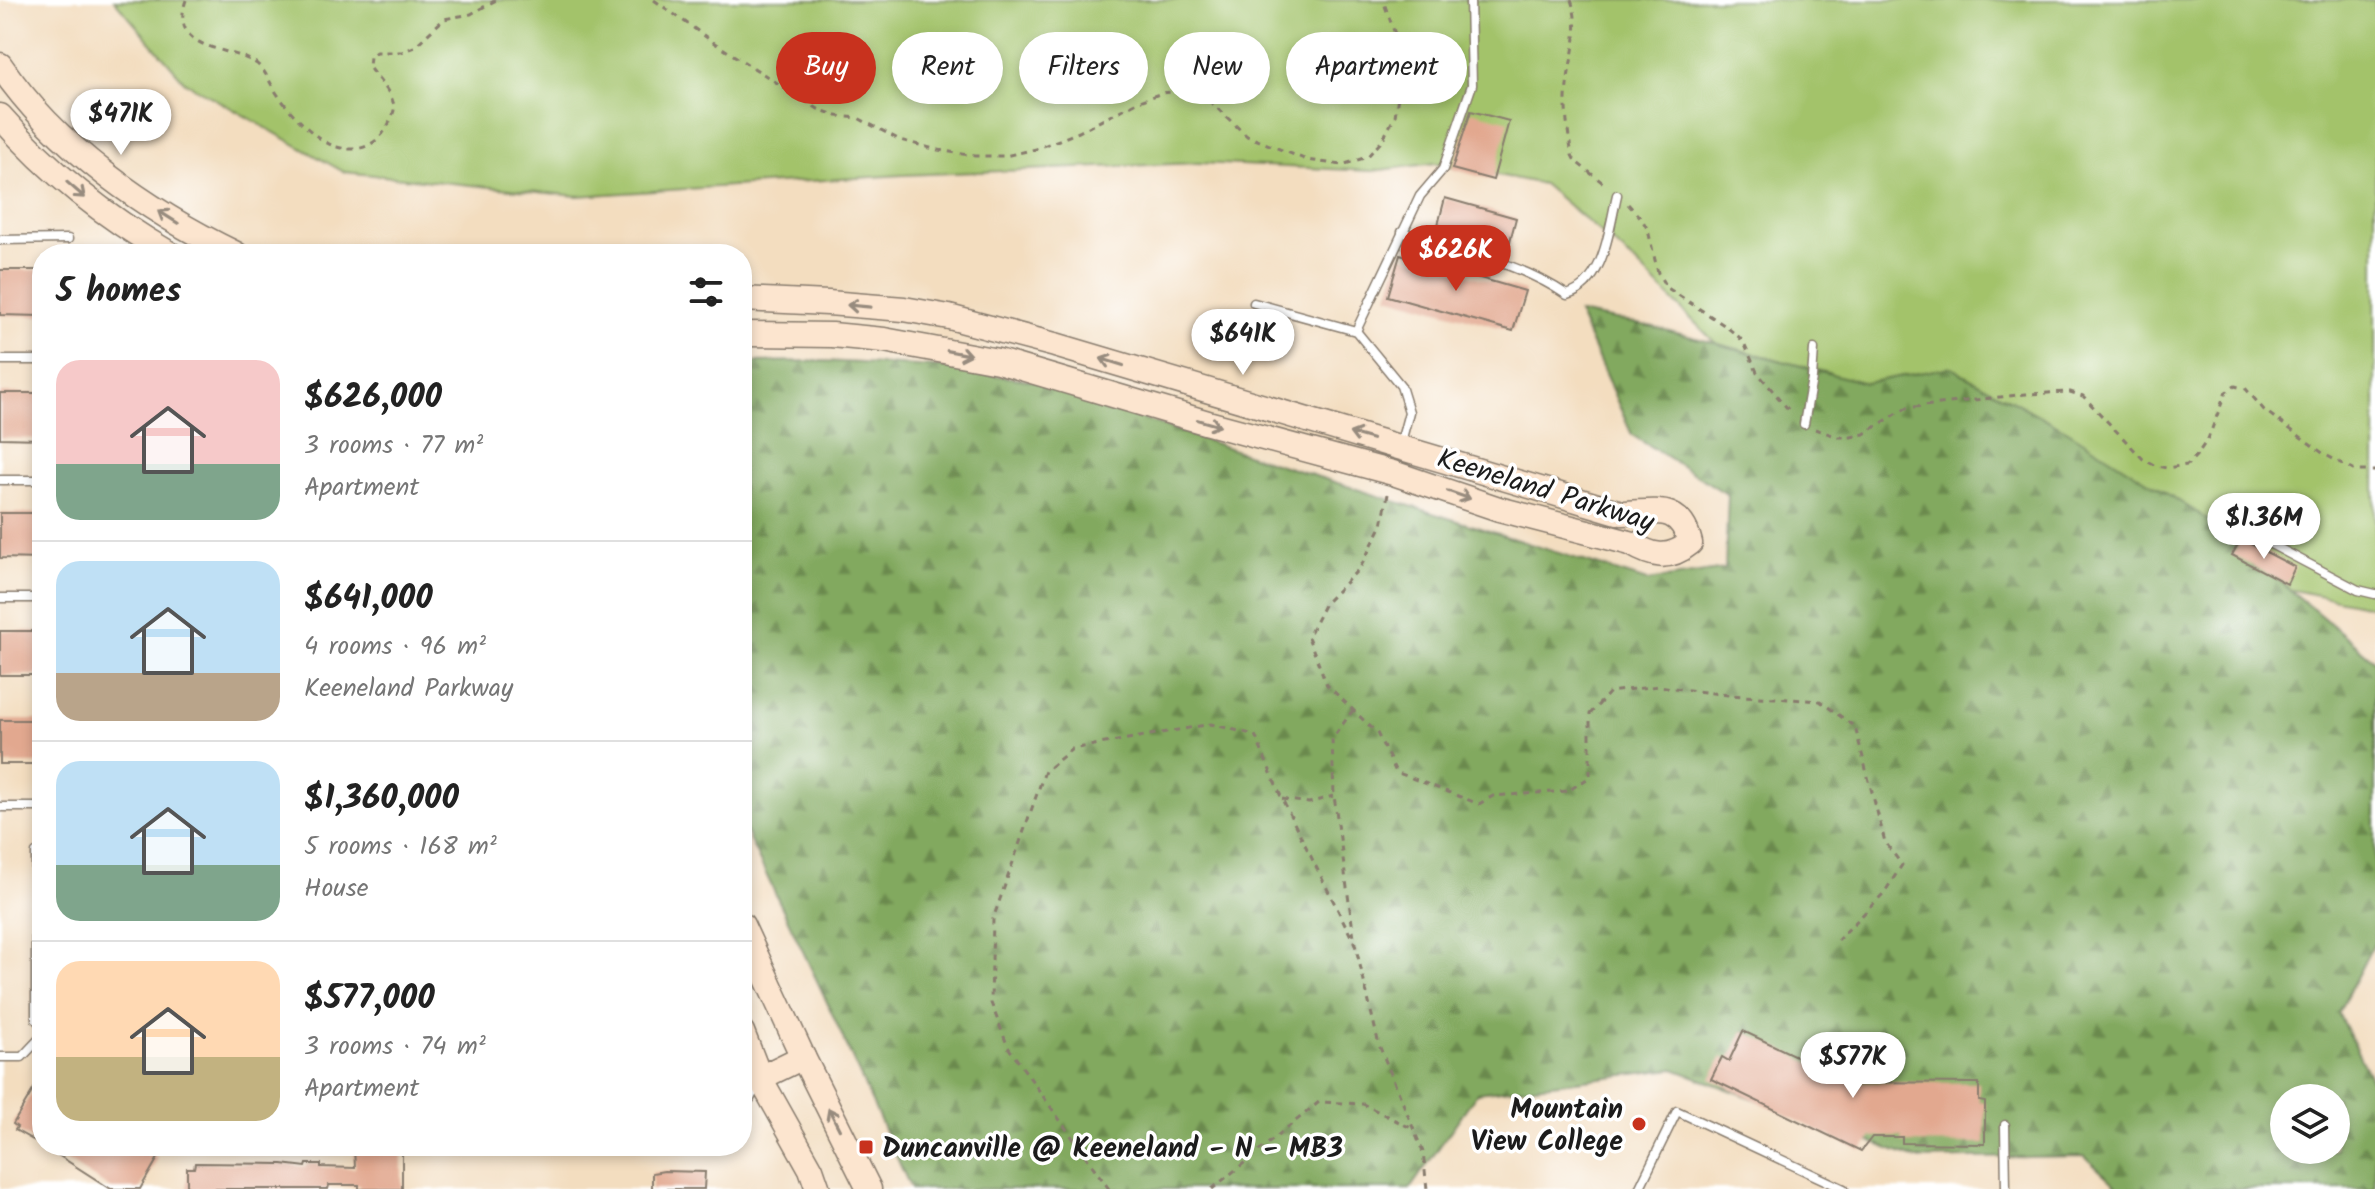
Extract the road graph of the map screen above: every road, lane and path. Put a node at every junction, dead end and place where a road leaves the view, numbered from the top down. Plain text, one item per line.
1 (186, 0) edge
2 (496, 0) edge
3 (654, 0) edge
4 (1383, 0) edge
5 (1470, 0) edge
6 (1571, 0) edge
7 (0, 65) edge
8 (0, 116) edge
9 (1617, 195) junction
10 (1402, 232) junction
11 (68, 239) dead end
12 (0, 240) edge
13 (152, 244) edge
14 (215, 244) edge
15 (752, 300) edge
16 (1254, 303) dead end
17 (1356, 331) junction
18 (752, 334) edge
19 (1814, 349) dead end
20 (0, 360) edge
21 (32, 360) edge
22 (1804, 424) junction
23 (1399, 447) junction
24 (2375, 471) edge
25 (1393, 473) junction
26 (0, 480) edge
27 (32, 480) edge
28 (2263, 540) dead end
29 (2375, 594) edge
30 (0, 598) edge
31 (32, 598) edge
32 (1353, 710) junction
33 (1334, 796) junction
34 (1282, 799) junction
35 (0, 807) edge
36 (32, 807) edge
37 (1838, 940) dead end
38 (1355, 944) junction
39 (752, 947) edge
40 (32, 1046) edge
41 (0, 1057) edge
42 (803, 1057) junction
43 (752, 1077) edge
44 (752, 1079) edge
45 (2005, 1125) dead end
46 (1412, 1128) junction
47 (818, 1189) edge
48 (869, 1189) edge
49 (1109, 1189) edge
50 (1212, 1189) edge
51 (1427, 1189) edge
52 (1639, 1189) edge
53 (1844, 1189) edge
54 (2006, 1189) edge

1 - 2 path
3 - 4 path
5 - 10 lane
6 - 9 path
14 -> 7 street
8 -> 13 street
9 - 10 lane
9 - 22 path
10 - 17 lane
11 - 12 lane
23 -> 15 street, Keeneland Parkway
16 - 17 lane
17 - 23 lane
18 -> 25 street, Keeneland Parkway
19 - 22 lane
20 - 21 lane
22 - 24 path
23 - 25 lane
25 -> 23 street, Keeneland Parkway
25 - 32 path
26 - 27 lane
28 - 29 lane
30 - 31 lane
32 - 33 path
32 - 37 path
33 - 34 path
33 - 38 path
34 - 38 path
34 - 49 path
35 - 36 lane
38 - 46 path
39 - 42 street
40 - 41 lane
42 - 43 street
48 -> 42 street
44 - 47 street
45 - 54 lane
46 - 50 path
46 - 51 path
52 - 53 lane

